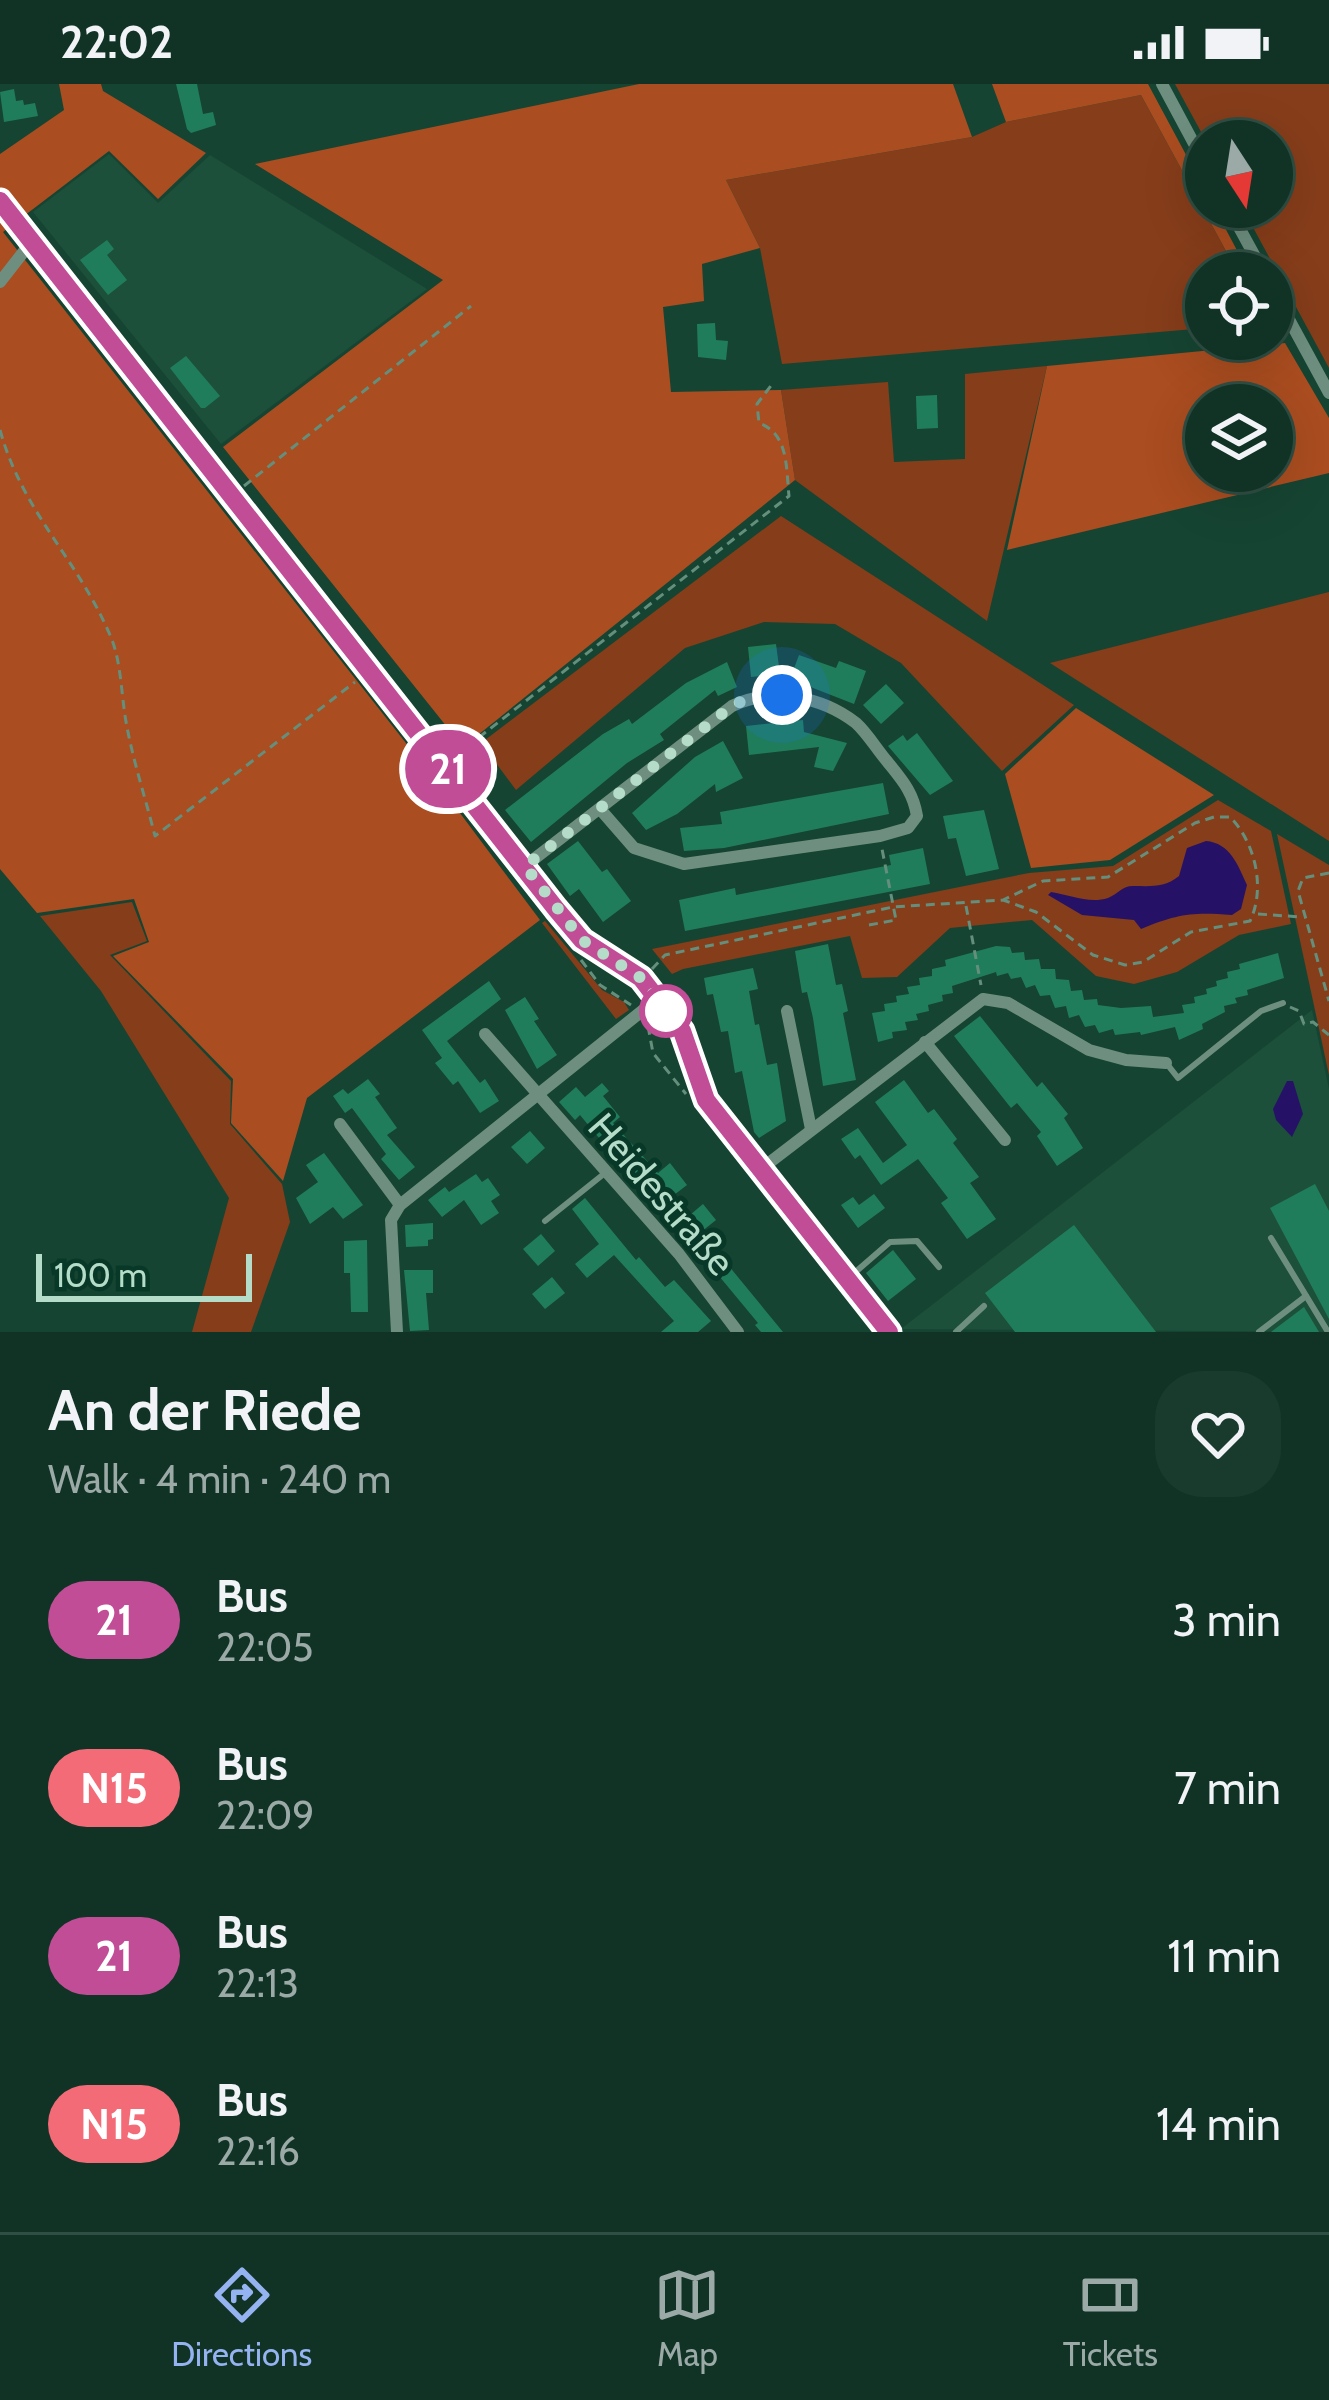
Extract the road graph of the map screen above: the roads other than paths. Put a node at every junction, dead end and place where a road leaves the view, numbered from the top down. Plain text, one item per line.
1 (1162, 84) edge
2 (1185, 127) edge
3 (0, 201) edge
4 (32, 241) junction
5 (0, 281) edge
6 (1293, 327) edge
7 (1329, 394) edge
8 (600, 809) junction
9 (525, 866) junction
10 (657, 999) junction
11 (1283, 1004) road end
12 (787, 1011) dead end
13 (485, 1034) dead end
14 (925, 1042) junction
15 (1166, 1063) joint
16 (538, 1096) junction
17 (340, 1124) dead end
18 (811, 1129) junction
19 (1005, 1140) dead end
20 (761, 1169) junction
21 (605, 1173) junction
22 (400, 1205) junction
23 (545, 1221) dead end
24 (1271, 1238) dead end
25 (939, 1267) dead end
26 (850, 1277) junction
27 (1306, 1296) junction
28 (984, 1306) dead end
29 (397, 1332) edge
30 (738, 1332) edge
31 (889, 1332) edge
32 (956, 1332) edge
33 (1259, 1332) edge
34 (1328, 1332) edge

1 - 2 street
3 - 4 street
4 - 5 street
4 - 9 street
6 - 7 street
8 - 8 street
8 - 9 street
9 - 10 street
10 - 16 street
10 - 20 street
11 - 15 lane
12 - 18 street
13 - 16 street, Heidestraße
14 - 15 street
14 - 18 street
14 - 19 street
16 - 21 street, Heidestraße
16 - 22 street
17 - 22 street
18 - 20 street
20 - 26 street
21 - 23 lane
21 - 30 street, Heidestraße
22 - 29 street
24 - 27 lane
25 - 26 lane
26 - 31 street
27 - 33 lane
27 - 34 lane
28 - 32 lane

